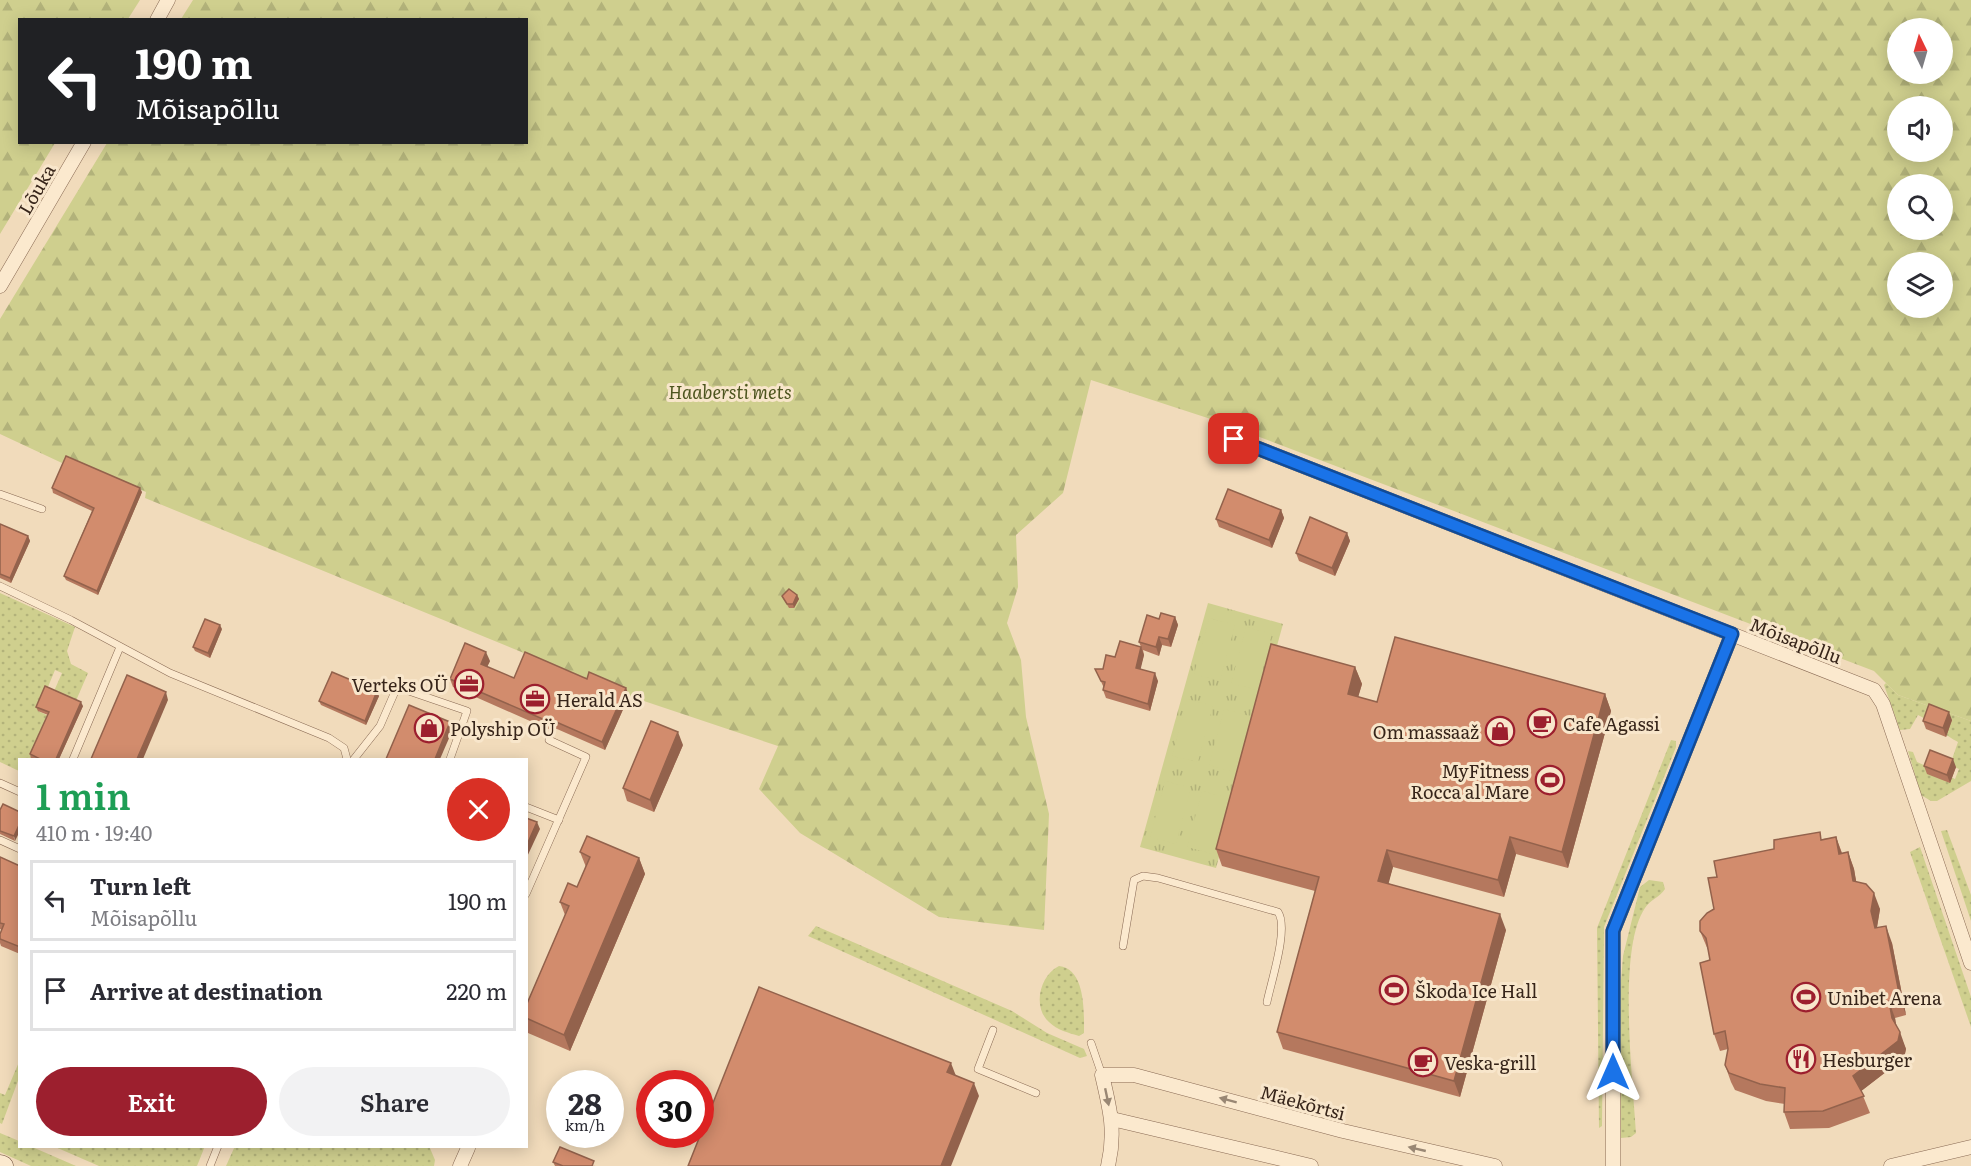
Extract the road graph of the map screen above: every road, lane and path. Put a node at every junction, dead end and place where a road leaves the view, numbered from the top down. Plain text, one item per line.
1 (168, 0) edge
2 (158, 18) edge
3 (83, 144) edge
4 (0, 286) edge
5 (1234, 439) dead end
6 (0, 494) edge
7 (42, 509) dead end
8 (0, 586) edge
9 (1732, 634) junction
10 (120, 646) junction
11 (549, 740) dead end
12 (73, 758) edge
13 (347, 758) edge
14 (355, 758) edge
15 (450, 758) edge
16 (0, 783) edge
17 (18, 791) edge
18 (528, 808) edge
19 (559, 820) junction
20 (0, 840) edge
21 (18, 848) edge
22 (528, 890) edge
23 (1123, 946) dead end
24 (1971, 963) edge
25 (1267, 1002) dead end
26 (993, 1030) dead end
27 (1091, 1043) dead end
28 (1102, 1076) junction
29 (1036, 1094) dead end
30 (1112, 1119) junction
31 (1971, 1147) edge
32 (217, 1148) edge
33 (467, 1148) edge
34 (210, 1166) edge
35 (460, 1166) edge
36 (1108, 1166) edge
37 (1311, 1166) edge
38 (1495, 1166) edge
39 (1613, 1166) edge
40 (1891, 1166) edge

1 - 2 street
3 - 4 street, Lõuka
5 - 9 street, Mõisapõllu
6 - 7 lane
8 - 10 lane
9 - 24 street, Mõisapõllu
9 - 39 street
10 - 12 lane
10 - 13 lane
11 - 19 lane
14 - 15 lane
16 - 17 lane
18 - 19 lane
19 - 22 lane
20 - 21 lane
23 - 25 lane
26 - 29 lane
27 - 28 lane
28 -> 30 street
38 -> 28 street, Mäekõrtsi
30 - 36 street
30 - 37 street
31 - 40 street
32 - 34 lane
33 - 35 street

